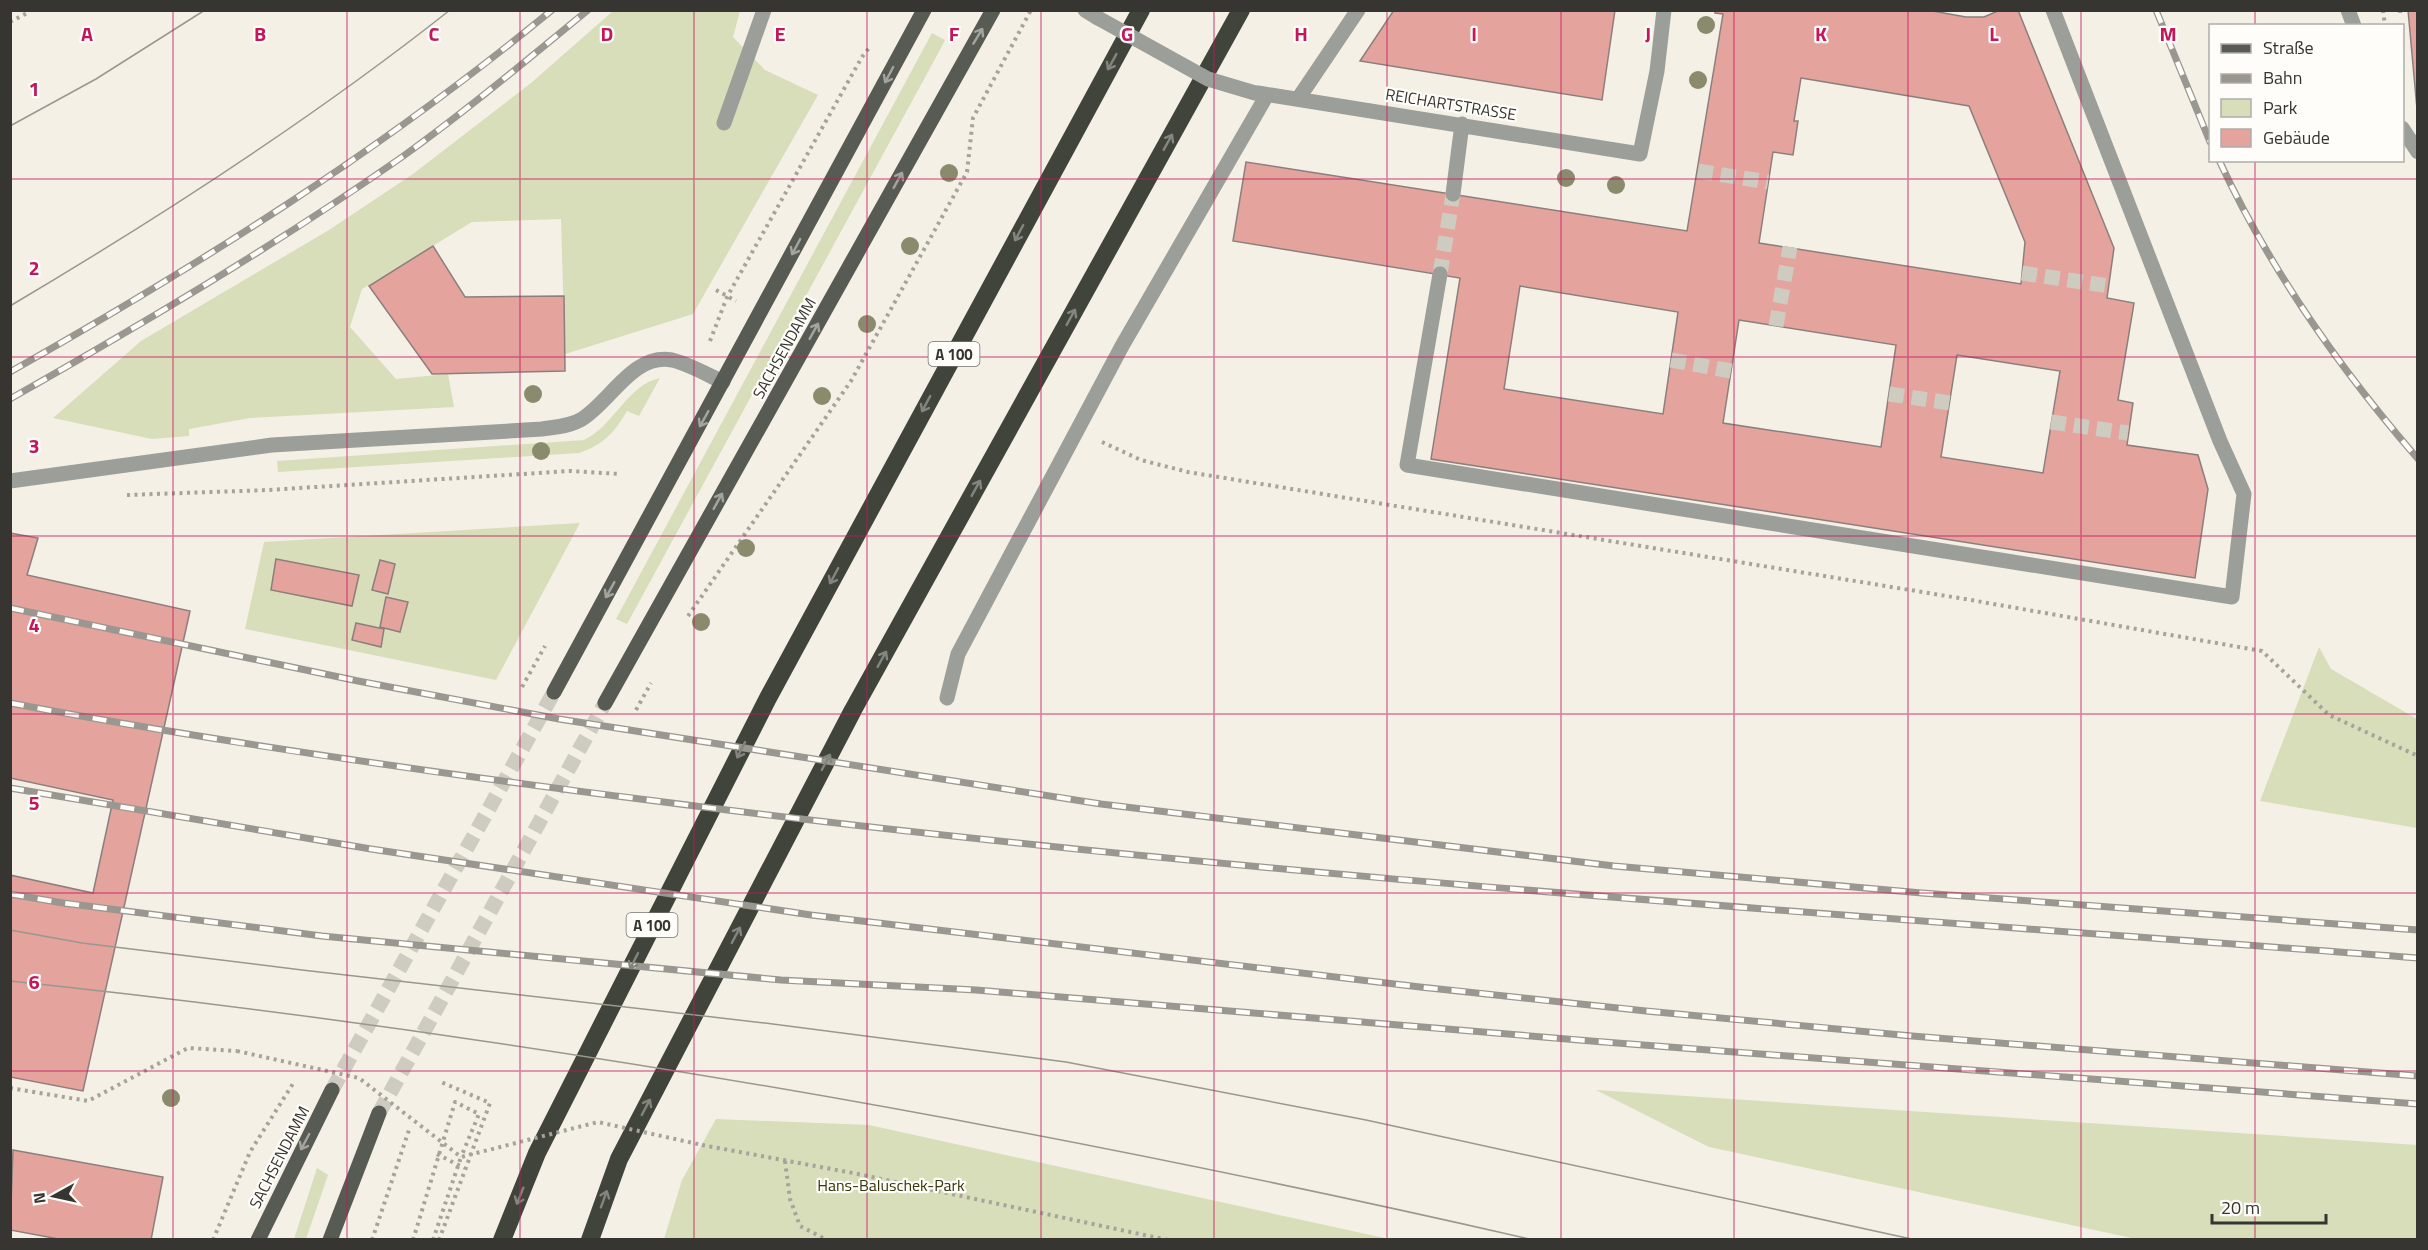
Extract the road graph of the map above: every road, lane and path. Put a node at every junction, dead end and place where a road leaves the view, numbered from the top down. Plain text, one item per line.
1 (764, 10) edge
2 (924, 10) edge
3 (993, 10) edge
4 (1031, 10) edge
5 (1141, 10) edge
6 (1241, 10) edge
7 (1358, 10) edge
8 (1664, 10) edge
9 (2053, 10) edge
10 (29, 12) dead end
11 (1091, 14) edge
12 (10, 22) edge
13 (1261, 94) junction
14 (1298, 99) junction
15 (724, 123) dead end
16 (1461, 124) junction
17 (2404, 130) edge
18 (2418, 152) edge
19 (1453, 194) tunnel mouth
20 (1440, 274) tunnel mouth
21 (716, 290) dead end
22 (742, 304) dead end
23 (723, 382) junction
24 (1077, 430) junction
25 (620, 474) dead end
26 (10, 481) edge
27 (116, 496) dead end
28 (684, 622) dead end
29 (652, 681) dead end
30 (554, 692) tunnel mouth
31 (947, 698) dead end
32 (605, 703) tunnel mouth
33 (636, 710) dead end
34 (2418, 756) edge
35 (294, 1082) dead end
36 (441, 1082) dead end
37 (10, 1088) edge
38 (332, 1090) tunnel mouth
39 (379, 1113) tunnel mouth
40 (409, 1130) dead end
41 (437, 1154) junction
42 (461, 1157) junction
43 (785, 1161) junction
44 (464, 1168) junction
45 (213, 1239) edge
46 (258, 1239) edge
47 (330, 1239) edge
48 (372, 1239) edge
49 (413, 1239) edge
50 (433, 1239) edge
51 (440, 1239) edge
52 (502, 1239) edge
53 (590, 1239) edge
54 (827, 1239) edge
55 (1168, 1239) edge

1 - 15 street
2 -> 23 main road
32 -> 3 main road, SACHSENDAMM
4 - 28 path
5 -> 52 highway, A 100
53 -> 6 highway
7 - 14 street
8 - 16 street, REICHARTSTRASSE
9 - 20 street
10 - 12 path
11 - 13 street, REICHARTSTRASSE, bridge
13 - 14 street, REICHARTSTRASSE
13 - 24 street
14 - 16 street, REICHARTSTRASSE
16 - 19 street
17 - 18 street
21 - 22 path
23 - 26 street
23 -> 30 main road
24 - 31 street
24 - 34 path
25 - 27 path
29 - 33 path
35 - 45 path
36 - 44 path
37 - 42 path, bridge
38 -> 46 main road, SACHSENDAMM
39 - 47 main road
40 - 48 path
41 - 42 path, bridge
41 - 44 path
41 - 49 path
42 - 43 path, bridge
42 - 50 path, bridge
43 - 54 path
43 - 55 path
44 - 51 path

